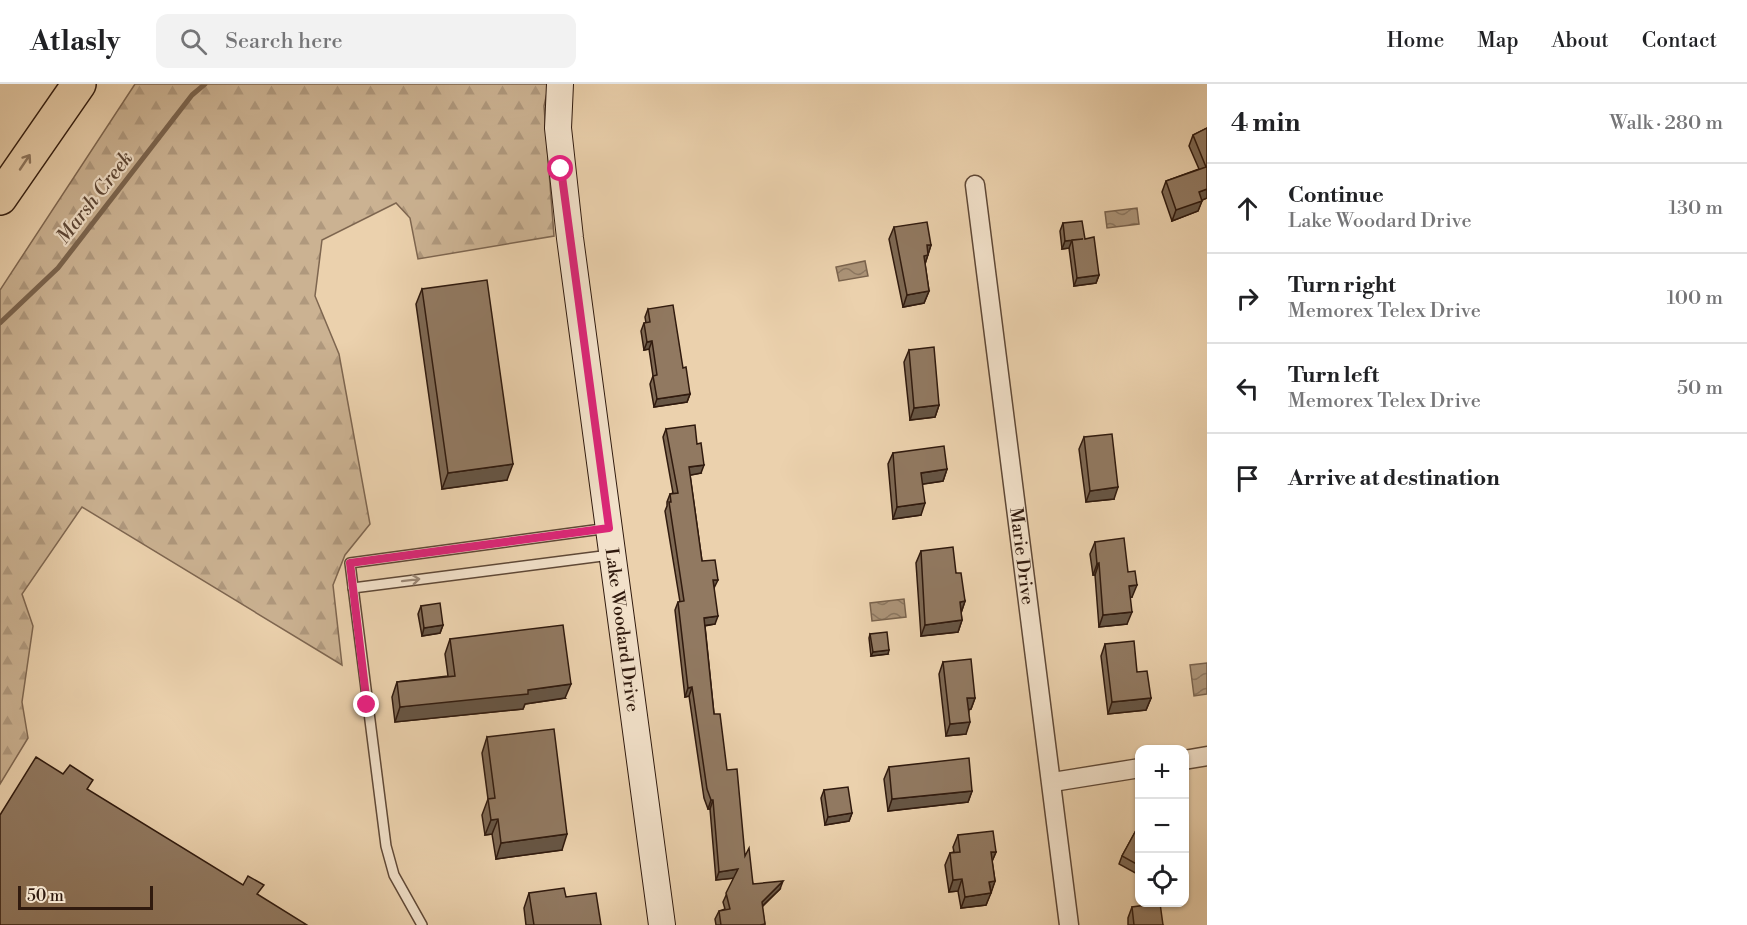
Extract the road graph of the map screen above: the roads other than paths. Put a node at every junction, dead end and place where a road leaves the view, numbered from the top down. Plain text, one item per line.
1 (79, 84) edge
2 (560, 84) edge
3 (975, 185) dead end
4 (0, 198) edge
5 (609, 528) junction
6 (612, 554) junction
7 (353, 588) junction
8 (1207, 756) edge
9 (1189, 759) edge
10 (1135, 769) edge
11 (1053, 782) junction
12 (422, 925) edge
13 (662, 925) edge
14 (1069, 925) edge

4 -> 1 highway
2 - 5 street, Lake Woodard Drive
3 - 11 street, Marie Drive
5 - 6 street, Lake Woodard Drive
5 - 7 lane
7 -> 6 lane
6 - 13 street, Lake Woodard Drive
7 - 12 lane
8 - 9 street
10 - 11 street
11 - 14 street, Marie Drive

